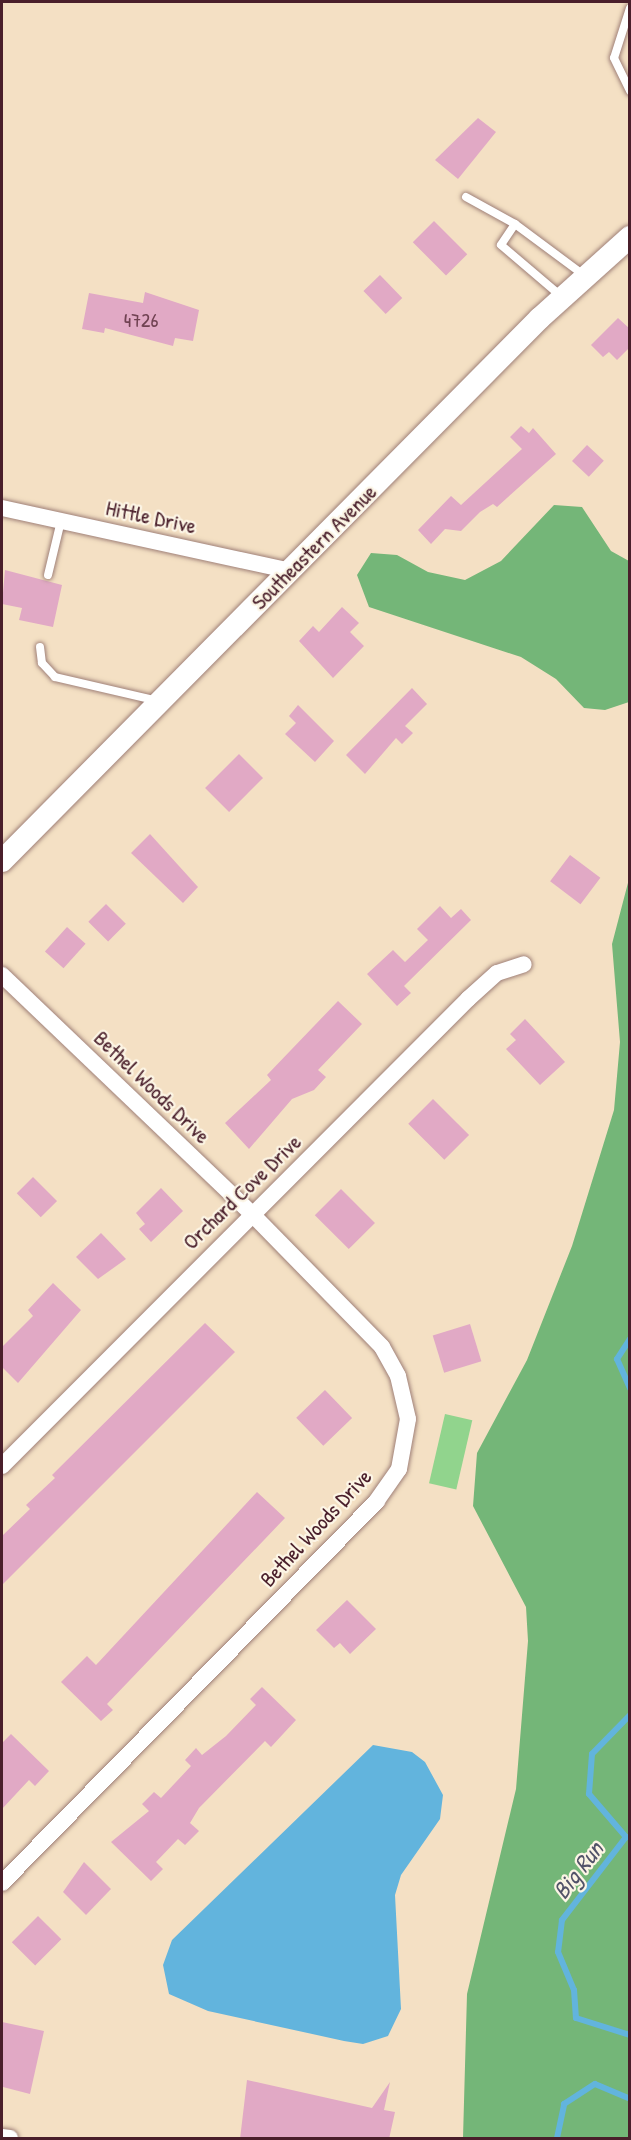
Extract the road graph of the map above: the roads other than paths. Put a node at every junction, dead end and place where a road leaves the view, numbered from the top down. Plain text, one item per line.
1 (630, 8) edge
2 (630, 91) edge
3 (466, 197) dead end
4 (515, 224) junction
5 (630, 237) edge
6 (586, 277) junction
7 (563, 297) junction
8 (2, 508) edge
9 (61, 521) junction
10 (291, 571) junction
11 (48, 575) dead end
12 (40, 647) dead end
13 (161, 702) junction
14 (2, 861) edge
15 (524, 964) dead end
16 (2, 975) edge
17 (251, 1213) junction
18 (2, 1466) edge
19 (2, 1883) edge
20 (2, 2137) edge
21 (10, 2139) edge

1 - 2 lane
3 - 4 lane
4 - 6 lane
4 - 7 lane
5 - 6 street, Southeastern Avenue
6 - 7 street, Southeastern Avenue
7 - 10 street, Southeastern Avenue
8 - 9 street, Hittle Drive
9 - 10 street, Hittle Drive
9 - 11 lane
10 - 13 street, Southeastern Avenue
12 - 13 lane
13 - 14 street, Southeastern Avenue
15 - 17 street, Orchard Cove Drive
16 - 17 street, Bethel Woods Drive
17 - 18 street, Orchard Cove Drive
17 - 19 street, Bethel Woods Drive
20 - 21 street

